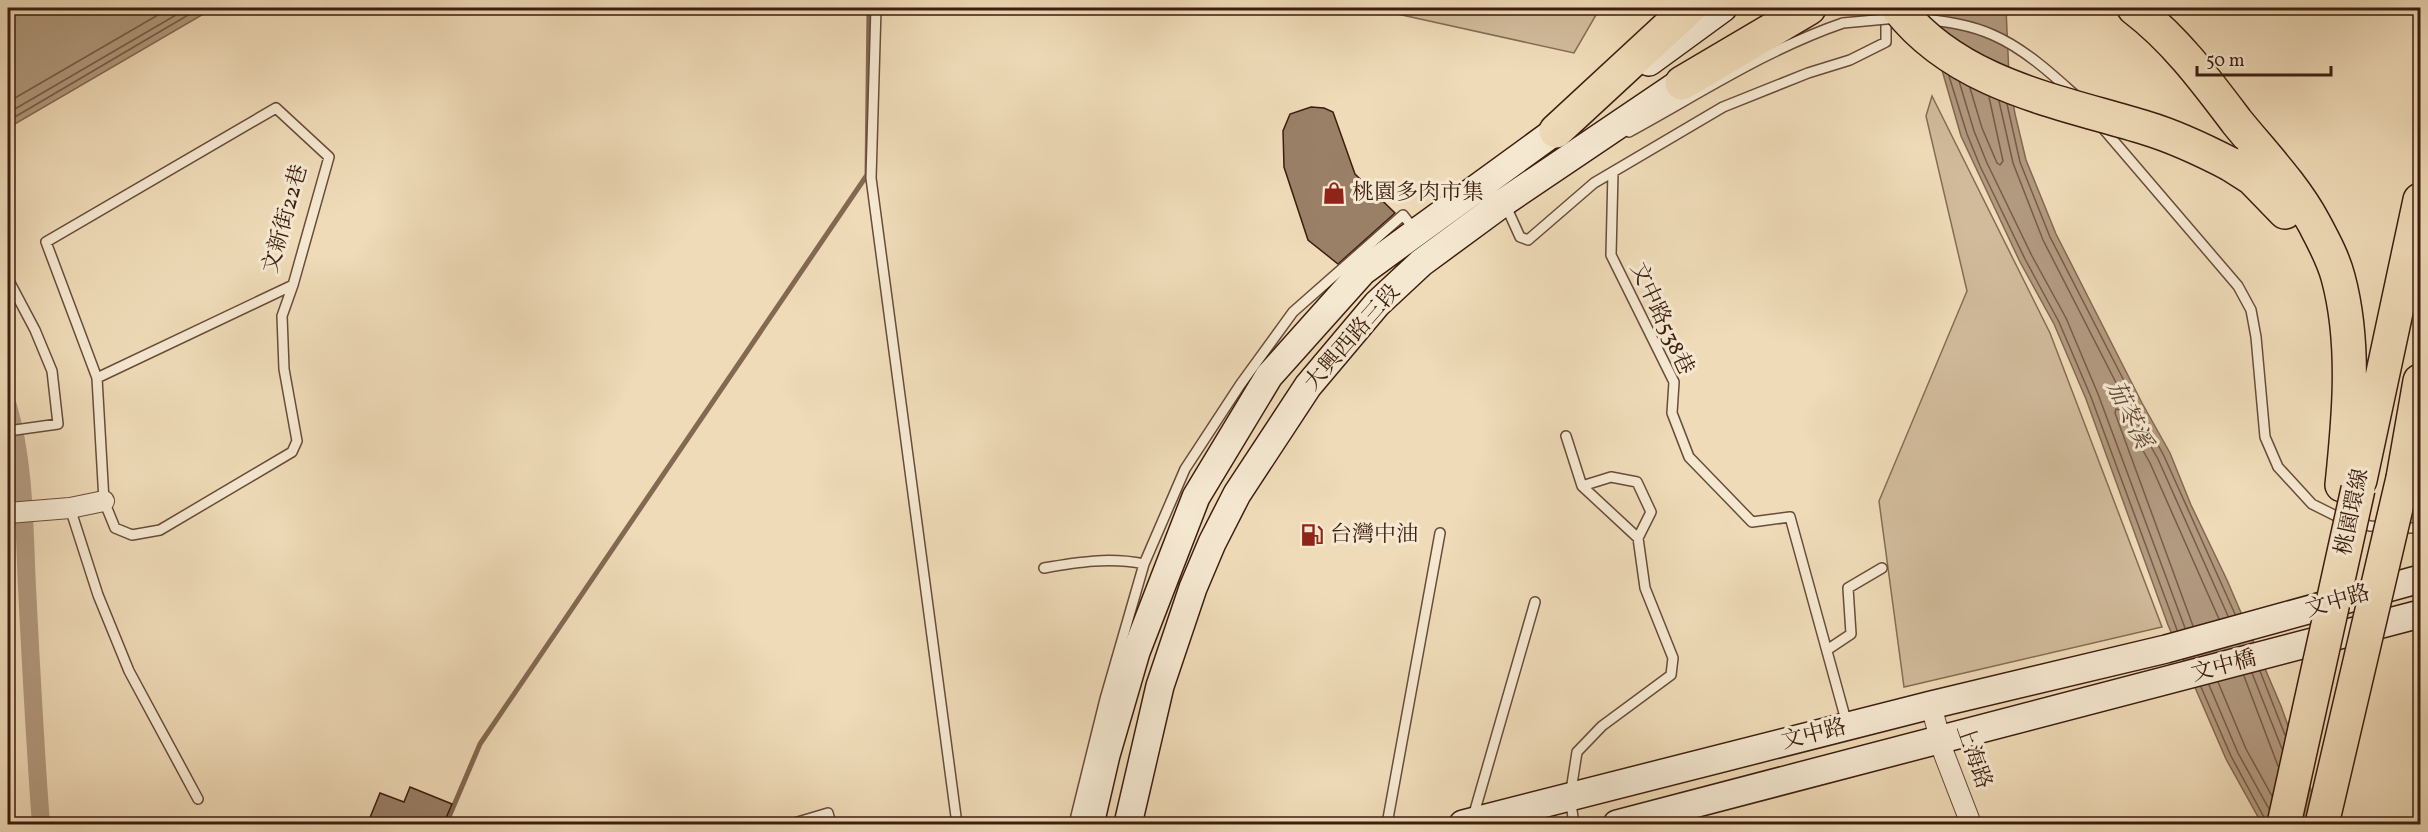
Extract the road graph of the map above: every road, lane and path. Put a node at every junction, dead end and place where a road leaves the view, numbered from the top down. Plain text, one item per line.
1 (876, 8) edge
2 (1689, 8) edge
3 (1723, 8) edge
4 (1783, 8) edge
5 (1809, 8) edge
6 (1886, 8) edge
7 (1898, 8) edge
8 (2134, 8) edge
9 (1682, 83) junction
10 (1556, 131) junction
11 (1623, 136) dead end
12 (1614, 141) dead end
13 (1518, 145) dead end
14 (1613, 172) junction
15 (2421, 200) edge
16 (1492, 203) junction
17 (1459, 208) junction
18 (1416, 231) junction
19 (8, 279) edge
20 (293, 285) junction
21 (2348, 351) junction
22 (97, 378) junction
23 (2421, 381) edge
24 (2421, 411) edge
25 (8, 431) edge
26 (1566, 436) dead end
27 (2403, 478) junction
28 (1582, 486) junction
29 (2350, 487) junction
30 (104, 501) junction
31 (70, 508) junction
32 (16, 512) edge
33 (2421, 526) edge
34 (1440, 533) dead end
35 (1638, 538) junction
36 (1144, 564) junction
37 (1044, 568) dead end
38 (1882, 568) dead end
39 (2421, 579) edge
40 (1535, 602) dead end
41 (2421, 614) edge
42 (2256, 625) joint
43 (2213, 636) junction
44 (2166, 649) joint
45 (1827, 650) junction
46 (2271, 654) joint
47 (2223, 667) junction
48 (2177, 680) joint
49 (1931, 705) junction
50 (1847, 726) junction
51 (1940, 740) junction
52 (1570, 797) junction
53 (198, 799) dead end
54 (1467, 824) edge
55 (791, 825) edge
56 (831, 825) edge
57 (957, 825) edge
58 (1074, 825) edge
59 (1090, 825) edge
60 (1128, 825) edge
61 (1387, 825) edge
62 (1574, 825) edge
63 (1617, 825) edge
64 (1971, 825) edge
65 (2284, 825) edge
66 (2322, 825) edge

1 - 57 lane
2 - 10 highway
3 - 10 street, 大興西路三段
4 - 9 street, 大興西路三段
5 - 9 highway
6 - 14 lane
7 - 21 highway, bridge
8 - 21 highway
9 - 16 street, 大興西路三段
10 - 17 street, 大興西路三段
11 - 33 lane, bridge
12 - 16 lane
13 - 17 lane
14 - 16 lane
14 - 45 lane, 文中路538巷
15 - 29 highway, 桃園環線
16 - 60 street, 大興西路三段
17 - 18 street, 大興西路三段
18 - 36 lane
18 - 59 street, 大興西路三段
19 - 25 lane
20 - 22 lane
20 - 22 lane, 文新街22巷
20 - 30 lane, 文新街22巷
21 - 29 highway
22 - 30 lane, 文新街22巷
23 - 27 highway, 桃園環線
24 - 27 highway
26 - 28 lane
27 - 66 highway, 桃園環線, bridge
28 - 35 lane
28 - 35 lane
29 - 65 highway, bridge
30 - 31 street
31 - 32 street
31 - 53 lane
34 - 61 lane
35 - 52 lane
36 - 37 lane
36 - 58 lane
38 - 45 lane
39 - 42 street, 文中路
40 - 54 lane
41 - 46 street, 文中路
42 - 43 street, 文中橋
43 - 44 street, 文中橋
43 - 47 street
44 - 49 street, 文中路
45 - 50 lane, 文中路538巷
46 - 47 street, 文中橋
47 - 48 street, 文中橋
48 - 51 street, 文中路
49 - 50 street, 文中路
49 - 51 street, 上海路
50 - 52 street, 文中路
51 - 63 street, 文中路
51 - 64 street, 上海路
52 - 54 street, 文中路
52 - 62 lane
55 - 56 lane

